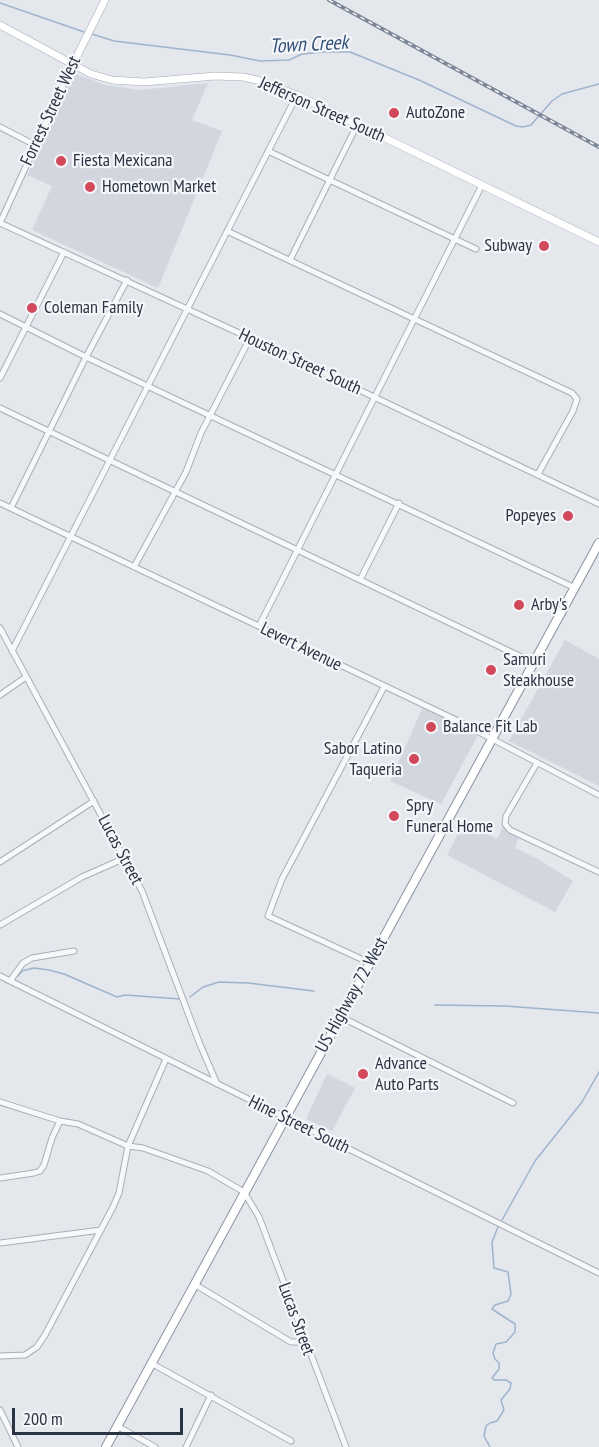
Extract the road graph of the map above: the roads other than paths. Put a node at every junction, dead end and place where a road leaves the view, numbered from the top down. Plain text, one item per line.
1 (105, 0) edge
2 (0, 25) edge
3 (73, 64) junction
4 (297, 95) junction
5 (357, 125) junction
6 (0, 127) edge
7 (35, 145) junction
8 (268, 151) junction
9 (330, 181) junction
10 (482, 185) junction
11 (0, 223) edge
12 (227, 231) junction
13 (453, 240) junction
14 (599, 242) edge
15 (477, 249) dead end
16 (64, 252) junction
17 (290, 260) junction
18 (127, 280) junction
19 (186, 308) junction
20 (0, 314) edge
21 (414, 319) junction
22 (27, 326) junction
23 (250, 338) junction
24 (86, 357) junction
25 (0, 378) edge
26 (149, 386) junction
27 (375, 397) junction
28 (0, 408) edge
29 (210, 414) junction
30 (49, 432) junction
31 (110, 461) junction
32 (336, 474) junction
33 (538, 474) junction
34 (175, 491) junction
35 (0, 503) edge
36 (399, 503) junction
37 (599, 504) edge
38 (11, 508) junction
39 (72, 537) junction
40 (599, 543) edge
41 (297, 550) junction
42 (134, 567) junction
43 (360, 580) junction
44 (575, 588) junction
45 (259, 626) junction
46 (0, 628) edge
47 (12, 651) junction
48 (534, 663) junction
49 (27, 677) junction
50 (384, 687) junction
51 (0, 695) edge
52 (492, 740) junction
53 (537, 763) junction
54 (599, 795) edge
55 (94, 801) junction
56 (125, 858) junction
57 (0, 862) edge
58 (599, 872) edge
59 (0, 925) edge
60 (74, 951) dead end
61 (370, 963) junction
62 (0, 976) edge
63 (10, 981) junction
64 (341, 1017) junction
65 (166, 1059) junction
66 (217, 1084) junction
67 (0, 1102) edge
68 (513, 1103) dead end
69 (285, 1118) junction
70 (60, 1121) junction
71 (128, 1146) junction
72 (0, 1178) edge
73 (244, 1192) junction
74 (101, 1230) junction
75 (0, 1243) edge
76 (599, 1273) edge
77 (194, 1284) junction
78 (305, 1342) junction
79 (0, 1356) edge
80 (151, 1363) junction
81 (211, 1395) junction
82 (0, 1410) edge
83 (117, 1426) junction
84 (291, 1441) dead end
85 (18, 1447) edge
86 (106, 1447) edge
87 (155, 1447) edge
88 (186, 1447) edge
89 (346, 1447) edge

1 - 3 main road, Forrest Street West
2 - 3 main road, Jefferson Street South
3 - 4 main road, Jefferson Street South
3 - 7 street, Forrest Street West
4 - 5 main road, Jefferson Street South
4 - 8 street
5 - 9 street
5 - 10 main road, Jefferson Street South
6 - 7 street
7 - 11 street, Forrest Street West
8 - 9 street
8 - 12 street
9 - 13 street
9 - 17 street
10 - 13 street
10 - 14 main road, Jefferson Street South
11 - 16 street, Houston Street South
12 - 17 street
12 - 19 street
13 - 15 street
13 - 21 street
16 - 18 street, Houston Street South
16 - 22 street
17 - 21 street
18 - 19 street, Houston Street South
18 - 24 street
19 - 23 street, Houston Street South
19 - 26 street
20 - 22 street
21 - 27 street
21 - 33 street
22 - 24 street
22 - 25 street
23 - 27 street, Houston Street South
23 - 29 street
24 - 26 street
24 - 30 street
26 - 29 street
26 - 31 street
27 - 32 street
27 - 33 street, Houston Street South
28 - 30 street
29 - 32 street
29 - 34 street
30 - 31 street
30 - 38 street
31 - 34 street
31 - 39 street
32 - 36 street
32 - 41 street
33 - 37 street, Houston Street South
34 - 41 street
34 - 42 street
35 - 38 street, Levert Avenue
36 - 43 street
36 - 44 street
38 - 39 street, Levert Avenue
39 - 42 street, Levert Avenue
39 - 47 street
40 - 44 highway, US Highway 72 West
41 - 43 street
41 - 45 street
42 - 45 street, Levert Avenue
43 - 48 street
44 - 48 highway, US Highway 72 West
45 - 50 street, Levert Avenue
46 - 47 street, Lucas Street
47 - 49 street, Lucas Street
48 - 52 highway, US Highway 72 West
49 - 51 street
49 - 55 street, Lucas Street
50 - 52 street, Levert Avenue
50 - 61 street
52 - 53 street, Levert Avenue
52 - 61 highway, US Highway 72 West
53 - 54 street, Levert Avenue
53 - 58 street
55 - 56 street, Lucas Street
55 - 57 street
56 - 59 street
56 - 66 street, Lucas Street
60 - 63 street
61 - 64 highway, US Highway 72 West
62 - 63 street, Hine Street South
63 - 65 street, Hine Street South
64 - 68 street
64 - 69 highway, US Highway 72 West
65 - 66 street, Hine Street South
65 - 71 street
66 - 69 street, Hine Street South
67 - 70 street
69 - 73 highway, US Highway 72 West
69 - 76 street, Hine Street South
70 - 71 street
70 - 72 street
71 - 73 street
71 - 74 street
73 - 77 highway, US Highway 72 West
73 - 78 street, Lucas Street
74 - 75 street
74 - 79 street
77 - 78 street
77 - 80 highway, US Highway 72 West
78 - 89 street, Lucas Street
80 - 81 street
80 - 83 highway, US Highway 72 West
81 - 84 street
81 - 88 street
82 - 85 street
83 - 86 highway, US Highway 72 West
83 - 87 street

